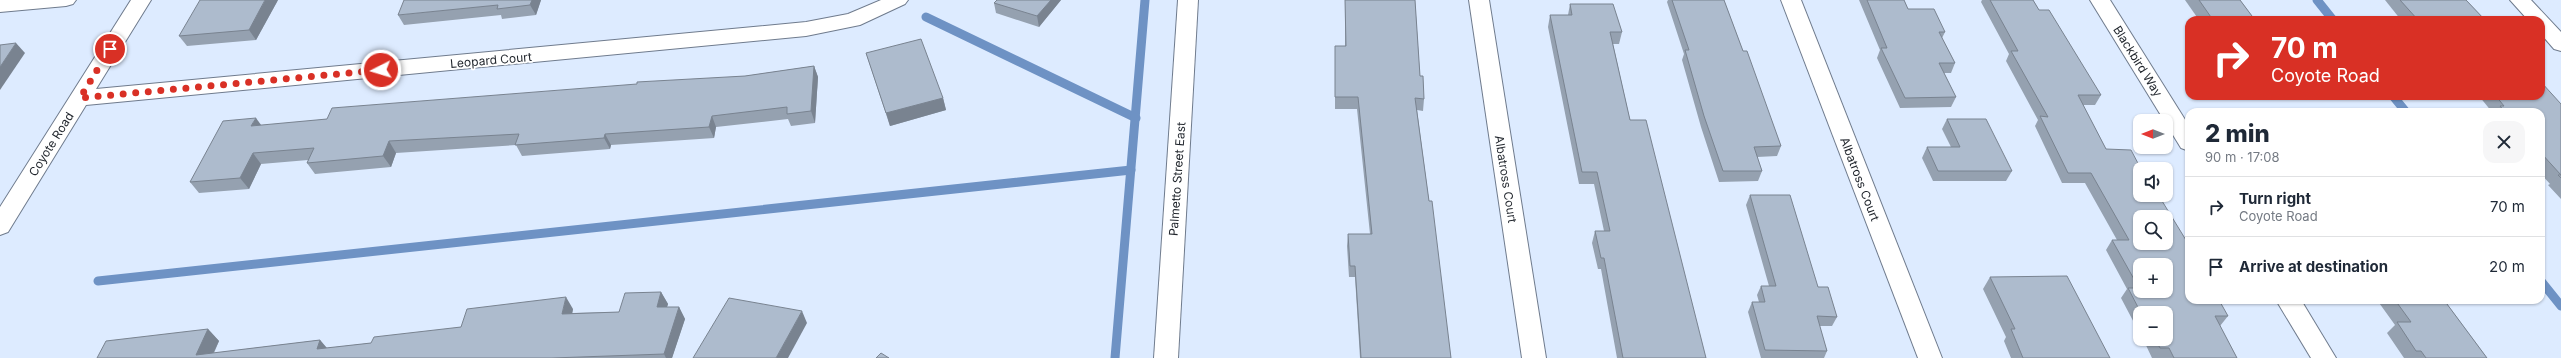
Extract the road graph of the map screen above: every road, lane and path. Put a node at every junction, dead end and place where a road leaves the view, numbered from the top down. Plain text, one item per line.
1 (66, 0) edge
2 (141, 0) edge
3 (898, 0) edge
4 (1188, 0) edge
5 (1478, 0) edge
6 (1790, 0) edge
7 (2100, 0) edge
8 (2520, 0) edge
9 (0, 6) edge
10 (2535, 16) edge
11 (2545, 26) edge
12 (2561, 44) edge
13 (80, 98) junction
14 (2185, 137) edge
15 (0, 225) edge
16 (2290, 304) edge
17 (1166, 358) edge
18 (1534, 358) edge
19 (1930, 358) edge
20 (2324, 358) edge

1 - 9 street
2 - 13 street, Coyote Road
3 - 13 street, Leopard Court
4 - 17 street, Palmetto Street East
5 - 18 street, Albatross Court
6 - 19 street, Albatross Court
7 - 14 street, Blackbird Way
8 - 10 street
11 - 12 street
13 - 15 street, Coyote Road
16 - 20 street

